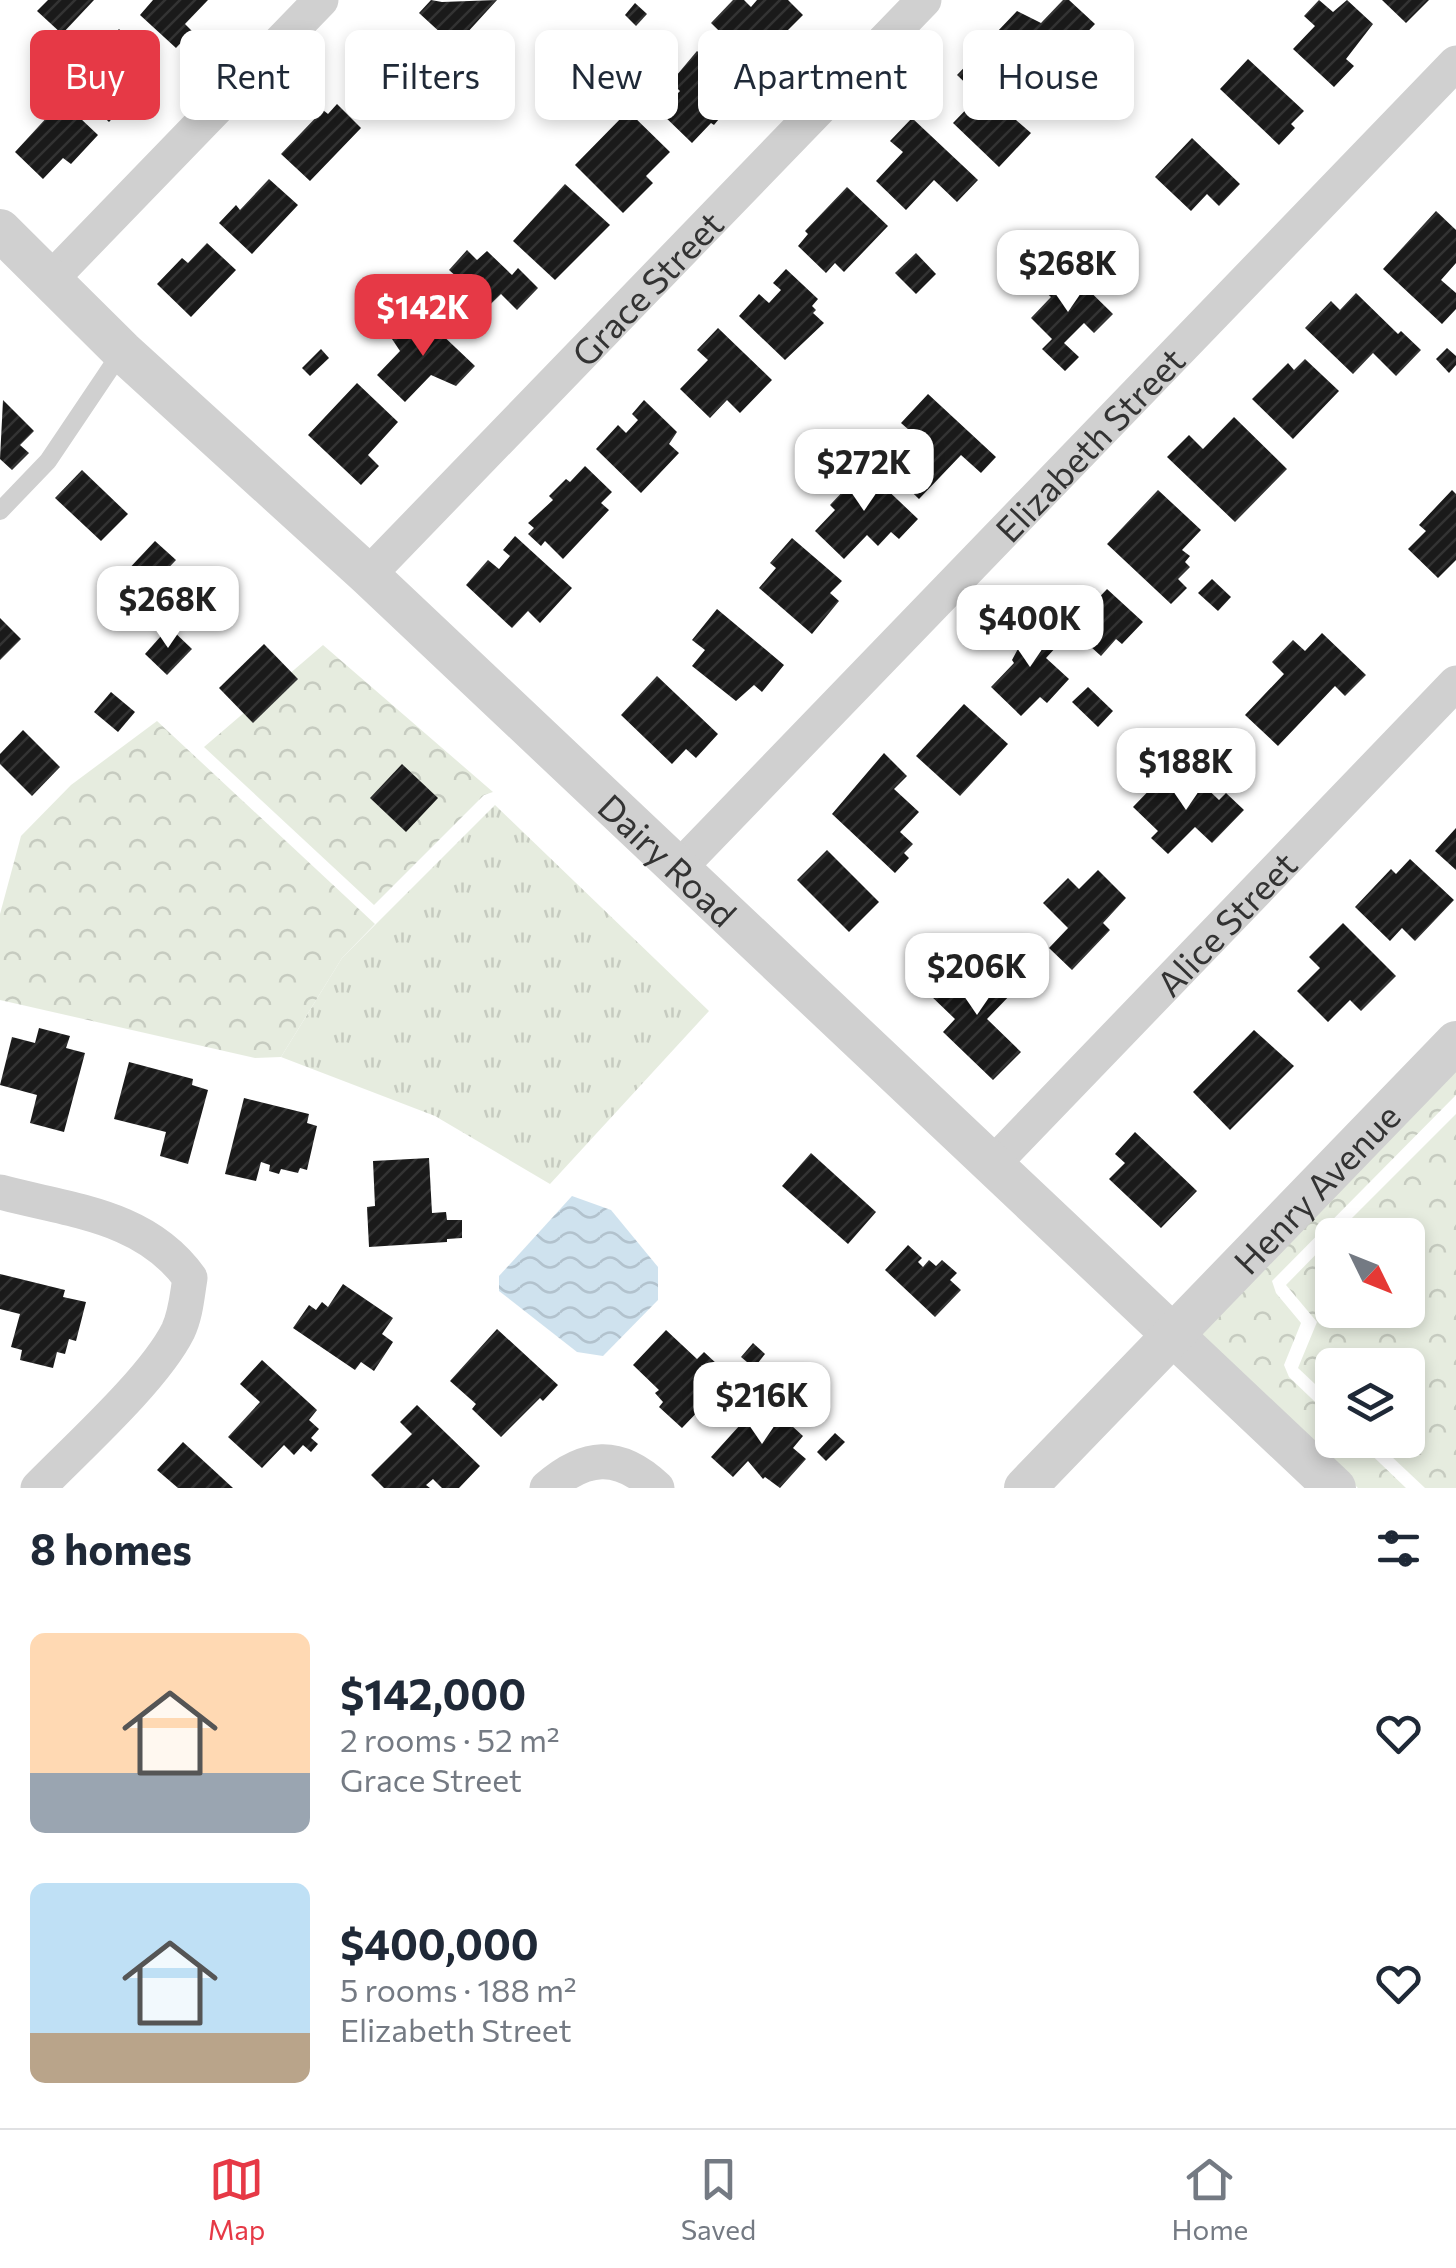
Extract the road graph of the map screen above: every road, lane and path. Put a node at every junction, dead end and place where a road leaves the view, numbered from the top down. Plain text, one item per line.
1 (321, 0) edge
2 (924, 0) edge
3 (1456, 63) edge
4 (0, 230) edge
5 (52, 279) junction
6 (122, 350) junction
7 (0, 511) edge
8 (368, 574) junction
9 (1456, 683) edge
10 (679, 868) junction
11 (1456, 1042) edge
12 (992, 1164) junction
13 (0, 1192) edge
14 (1172, 1333) junction
15 (38, 1488) edge
16 (547, 1488) edge
17 (657, 1488) edge
18 (1026, 1488) edge
19 (1335, 1488) edge

1 - 5 street
2 - 8 street, Grace Street
3 - 10 street, Elizabeth Street
4 - 5 street, Dairy Road
5 - 6 street, Dairy Road
6 - 7 lane
6 - 8 street, Dairy Road
8 - 10 street, Dairy Road
9 - 12 street, Alice Street
10 - 12 street, Dairy Road
11 - 14 street, Henry Avenue
12 - 14 street, Dairy Road
13 - 15 street
14 - 18 street, Henry Avenue
14 - 19 street, Dairy Road
16 - 17 street

